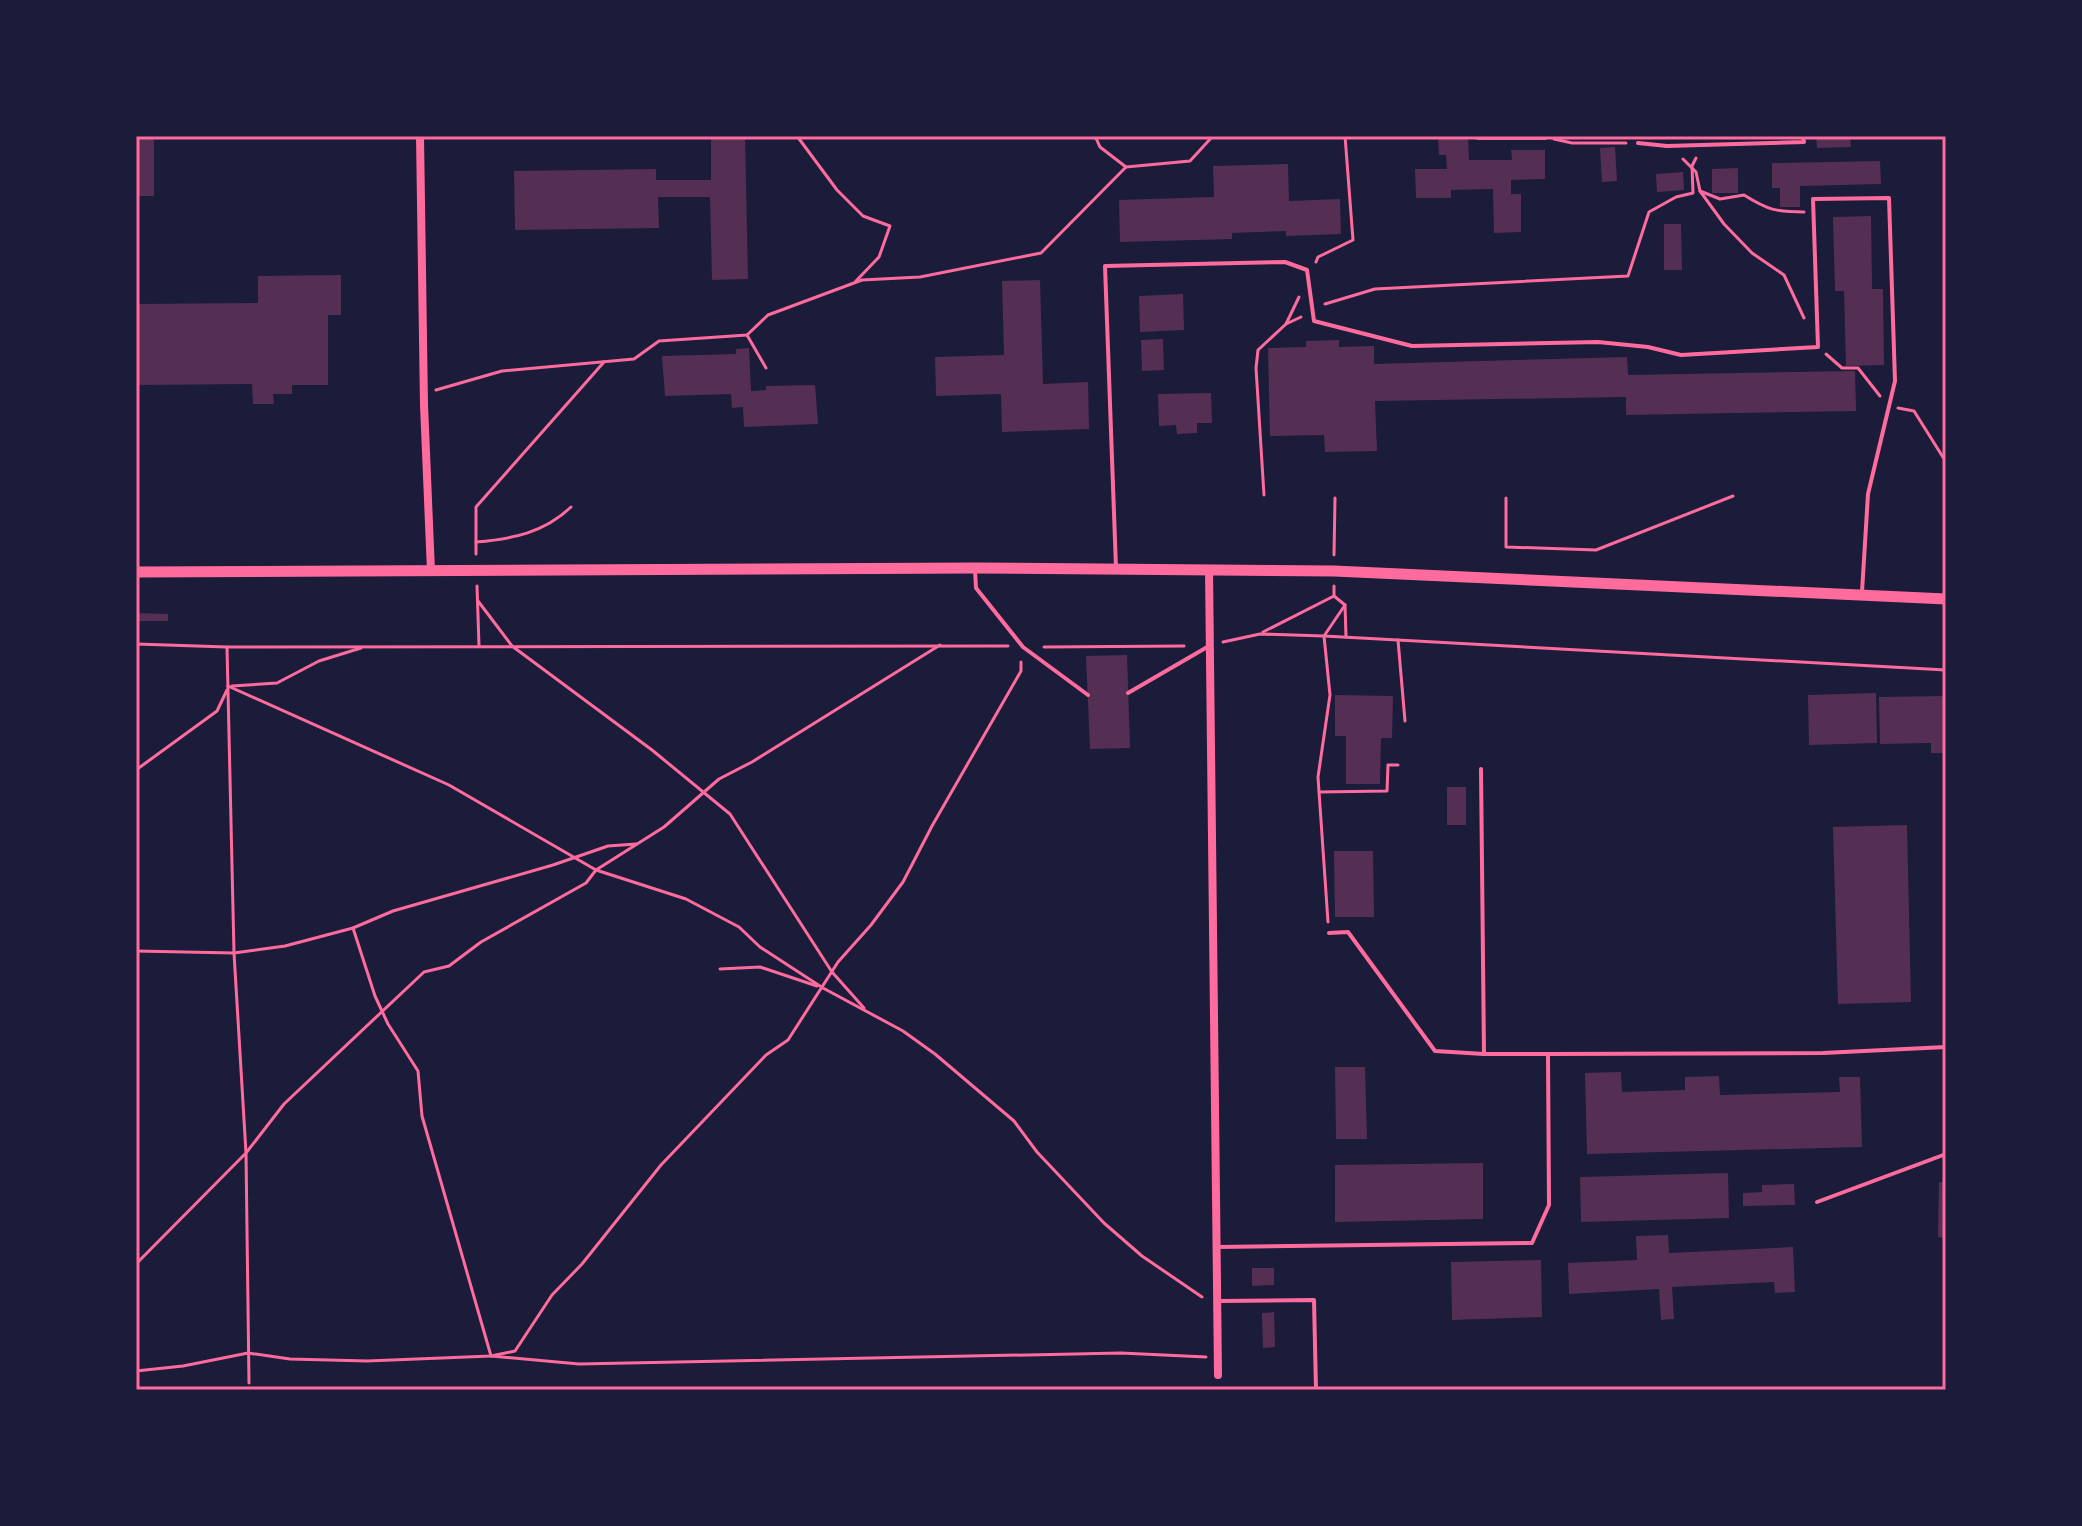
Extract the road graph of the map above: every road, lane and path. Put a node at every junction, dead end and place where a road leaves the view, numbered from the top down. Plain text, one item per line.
1 (420, 136) edge
2 (797, 136) edge
3 (1095, 136) edge
4 (1220, 136) edge
5 (1345, 136) edge
6 (1478, 136) edge
7 (1803, 136) edge
8 (1545, 138) edge
9 (1638, 143) joint
10 (1702, 145) junction
11 (1667, 146) junction
12 (1692, 166) junction
13 (1126, 167) junction
14 (1700, 191) junction
15 (1813, 211) junction
16 (1308, 278) junction
17 (853, 284) junction
18 (1312, 311) junction
19 (1804, 318) dead end
20 (1286, 324) junction
21 (747, 335) junction
22 (1818, 347) junction
23 (604, 362) junction
24 (766, 368) dead end
25 (424, 393) junction
26 (1889, 407) junction
27 (1946, 462) edge
28 (1264, 495) dead end
29 (1733, 496) dead end
30 (1506, 498) dead end
31 (571, 507) dead end
32 (476, 542) junction
33 (975, 568) junction
34 (1116, 568) junction
35 (1209, 569) junction
36 (431, 571) junction
37 (476, 571) junction
38 (136, 572) edge
39 (1862, 594) junction
40 (1334, 596) dead end
41 (1946, 599) edge
42 (478, 601) junction
43 (1345, 605) dead end
44 (1260, 634) dead end
45 (1324, 636) dead end
46 (1346, 637) dead end
47 (1398, 640) dead end
48 (940, 645) dead end
49 (1211, 645) junction
50 (479, 646) dead end
51 (227, 647) dead end
52 (364, 647) dead end
53 (1023, 647) junction
54 (228, 686) junction
55 (1128, 693) dead end
56 (1088, 695) dead end
57 (1405, 721) dead end
58 (1398, 765) dead end
59 (1481, 769) dead end
60 (136, 770) edge
61 (704, 792) junction
62 (1319, 792) junction
63 (637, 844) junction
64 (575, 858) junction
65 (596, 870) junction
66 (353, 928) junction
67 (1329, 933) joint
68 (136, 951) edge
69 (234, 953) junction
70 (720, 969) dead end
71 (832, 972) junction
72 (823, 988) junction
73 (383, 1010) junction
74 (867, 1011) junction
75 (1946, 1047) edge
76 (1484, 1054) junction
77 (1548, 1054) junction
78 (246, 1153) junction
79 (1946, 1154) edge
80 (1817, 1202) dead end
81 (1217, 1247) junction
82 (136, 1264) edge
83 (1217, 1304) junction
84 (248, 1353) junction
85 (491, 1356) junction
86 (1218, 1358) junction
87 (136, 1371) edge
88 (1218, 1375) dead end
89 (249, 1383) dead end
90 (1316, 1390) edge

1 - 25 street
2 - 17 path
3 - 13 path
4 - 13 path
5 - 16 path
6 - 8 lane
7 - 10 lane
8 - 9 path
9 - 11 lane
10 - 11 lane
10 - 12 path
11 - 12 path
12 - 14 path
12 - 18 path
13 - 17 path
14 - 15 path
14 - 19 path
15 - 22 lane
15 - 26 lane
16 - 18 lane
16 - 20 path
16 - 34 lane
17 - 21 path
18 - 20 path
18 - 22 lane
20 - 28 path
21 - 23 path
21 - 24 path
22 - 26 path
23 - 25 path
23 - 32 path
25 - 36 street
26 - 27 path
26 - 39 lane
29 - 30 path
31 - 32 path
32 - 37 path
33 - 34 main road
33 - 37 main road
33 - 53 lane
34 - 35 main road
35 - 39 main road
35 - 49 street
36 - 37 main road
36 - 38 main road
37 - 42 path
39 - 41 main road
40 - 44 path
42 - 50 path
42 - 61 path
43 - 46 path
45 - 62 path
47 - 57 path
48 - 61 path
49 - 55 lane
49 - 81 street
51 - 54 path
52 - 54 path
53 - 56 lane
53 - 71 path
54 - 60 path
54 - 64 path
54 - 69 path
58 - 62 path
59 - 76 lane
61 - 63 path
61 - 71 path
62 - 67 path
63 - 64 path
63 - 65 path
64 - 65 path
64 - 66 path
65 - 72 path
65 - 73 path
66 - 69 path
66 - 73 path
67 - 76 lane
68 - 69 path
69 - 78 path
70 - 72 path
71 - 72 path
71 - 74 path
72 - 74 path
72 - 85 path
73 - 78 path
73 - 85 path
74 - 83 path
75 - 77 lane
76 - 77 lane
77 - 81 lane
78 - 82 path
78 - 84 path
79 - 80 lane
81 - 83 street
83 - 86 street
83 - 90 lane
84 - 85 path
84 - 87 path
84 - 89 path
85 - 86 path
86 - 88 street

